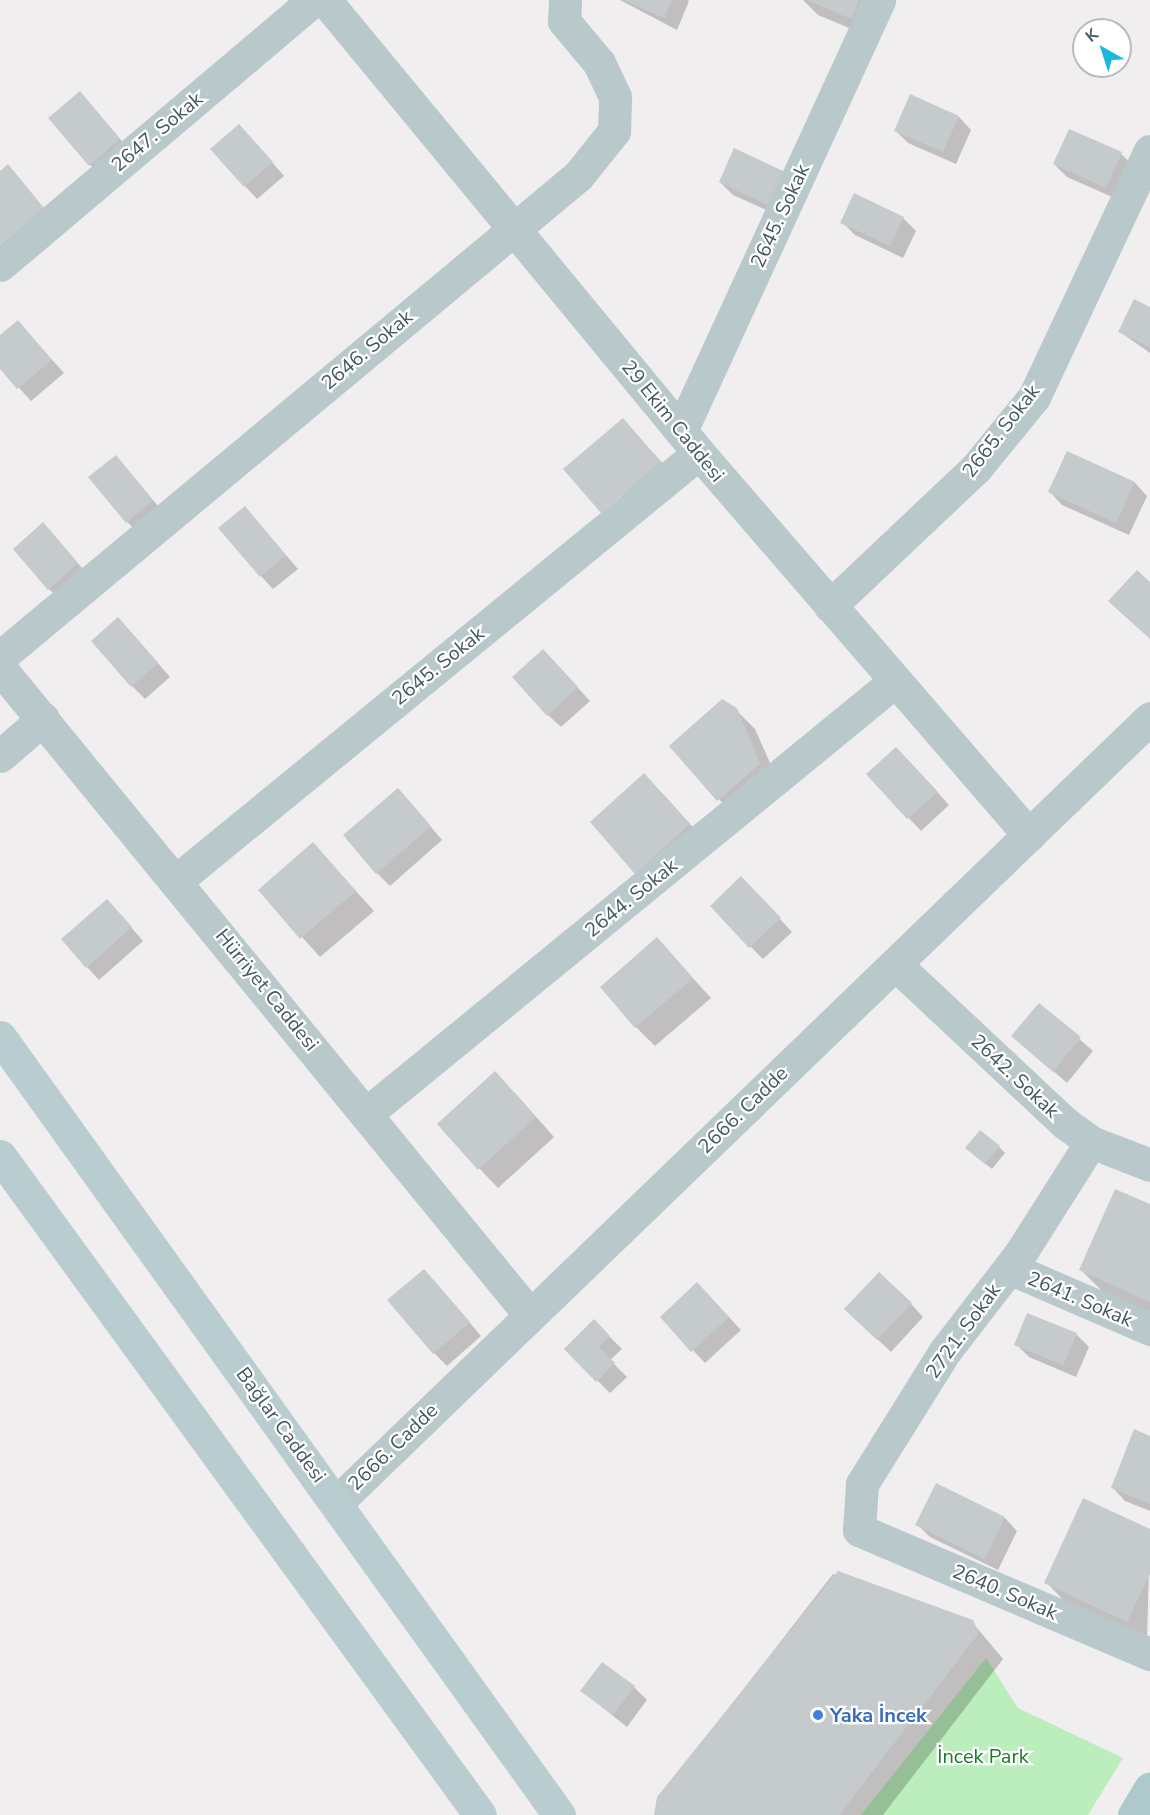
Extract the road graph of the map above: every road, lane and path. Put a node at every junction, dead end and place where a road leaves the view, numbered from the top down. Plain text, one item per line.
1 (314, 0) edge
2 (325, 0) edge
3 (565, 0) edge
4 (879, 0) edge
5 (1150, 152) edge
6 (515, 226) junction
7 (0, 265) edge
8 (690, 442) junction
9 (830, 606) junction
10 (0, 657) edge
11 (0, 668) edge
12 (894, 682) junction
13 (1150, 718) edge
14 (43, 719) junction
15 (0, 756) edge
16 (1029, 835) junction
17 (177, 880) junction
18 (894, 964) junction
19 (0, 1037) edge
20 (367, 1113) junction
21 (1091, 1142) junction
22 (0, 1156) edge
23 (1150, 1165) edge
24 (1009, 1268) junction
25 (530, 1315) junction
26 (1150, 1329) edge
27 (337, 1502) junction
28 (859, 1530) joint
29 (1150, 1654) edge
30 (1150, 1788) edge
31 (480, 1815) edge
32 (559, 1815) edge
33 (1134, 1815) edge

1 - 7 street, 2647. Sokak
2 - 6 street, 29 Ekim Caddesi
3 - 6 street, 2646. Sokak
4 - 8 street, 2645. Sokak
5 - 9 street, 2665. Sokak
6 - 8 street, 29 Ekim Caddesi
6 - 10 street, 2646. Sokak
8 - 9 street, 29 Ekim Caddesi
8 - 17 street, 2645. Sokak
9 - 12 street, 29 Ekim Caddesi
11 - 14 street, Hürriyet Caddesi
12 - 16 street, 29 Ekim Caddesi
12 - 20 street, 2644. Sokak
13 - 16 street, 2666. Cadde
14 - 15 street
14 - 17 street, Hürriyet Caddesi
16 - 18 street, 2666. Cadde
17 - 20 street, Hürriyet Caddesi
18 - 21 street, 2642. Sokak
18 - 25 street, 2666. Cadde
19 - 27 main road, Bağlar Caddesi
20 - 25 street, Hürriyet Caddesi
21 - 23 street, 2642. Sokak
21 - 24 street, 2721. Sokak
22 - 31 main road
24 - 26 street, 2641. Sokak
24 - 28 street, 2721. Sokak
25 - 27 street, 2666. Cadde
27 - 32 main road, Bağlar Caddesi
28 - 29 street, 2640. Sokak
30 - 33 main road

